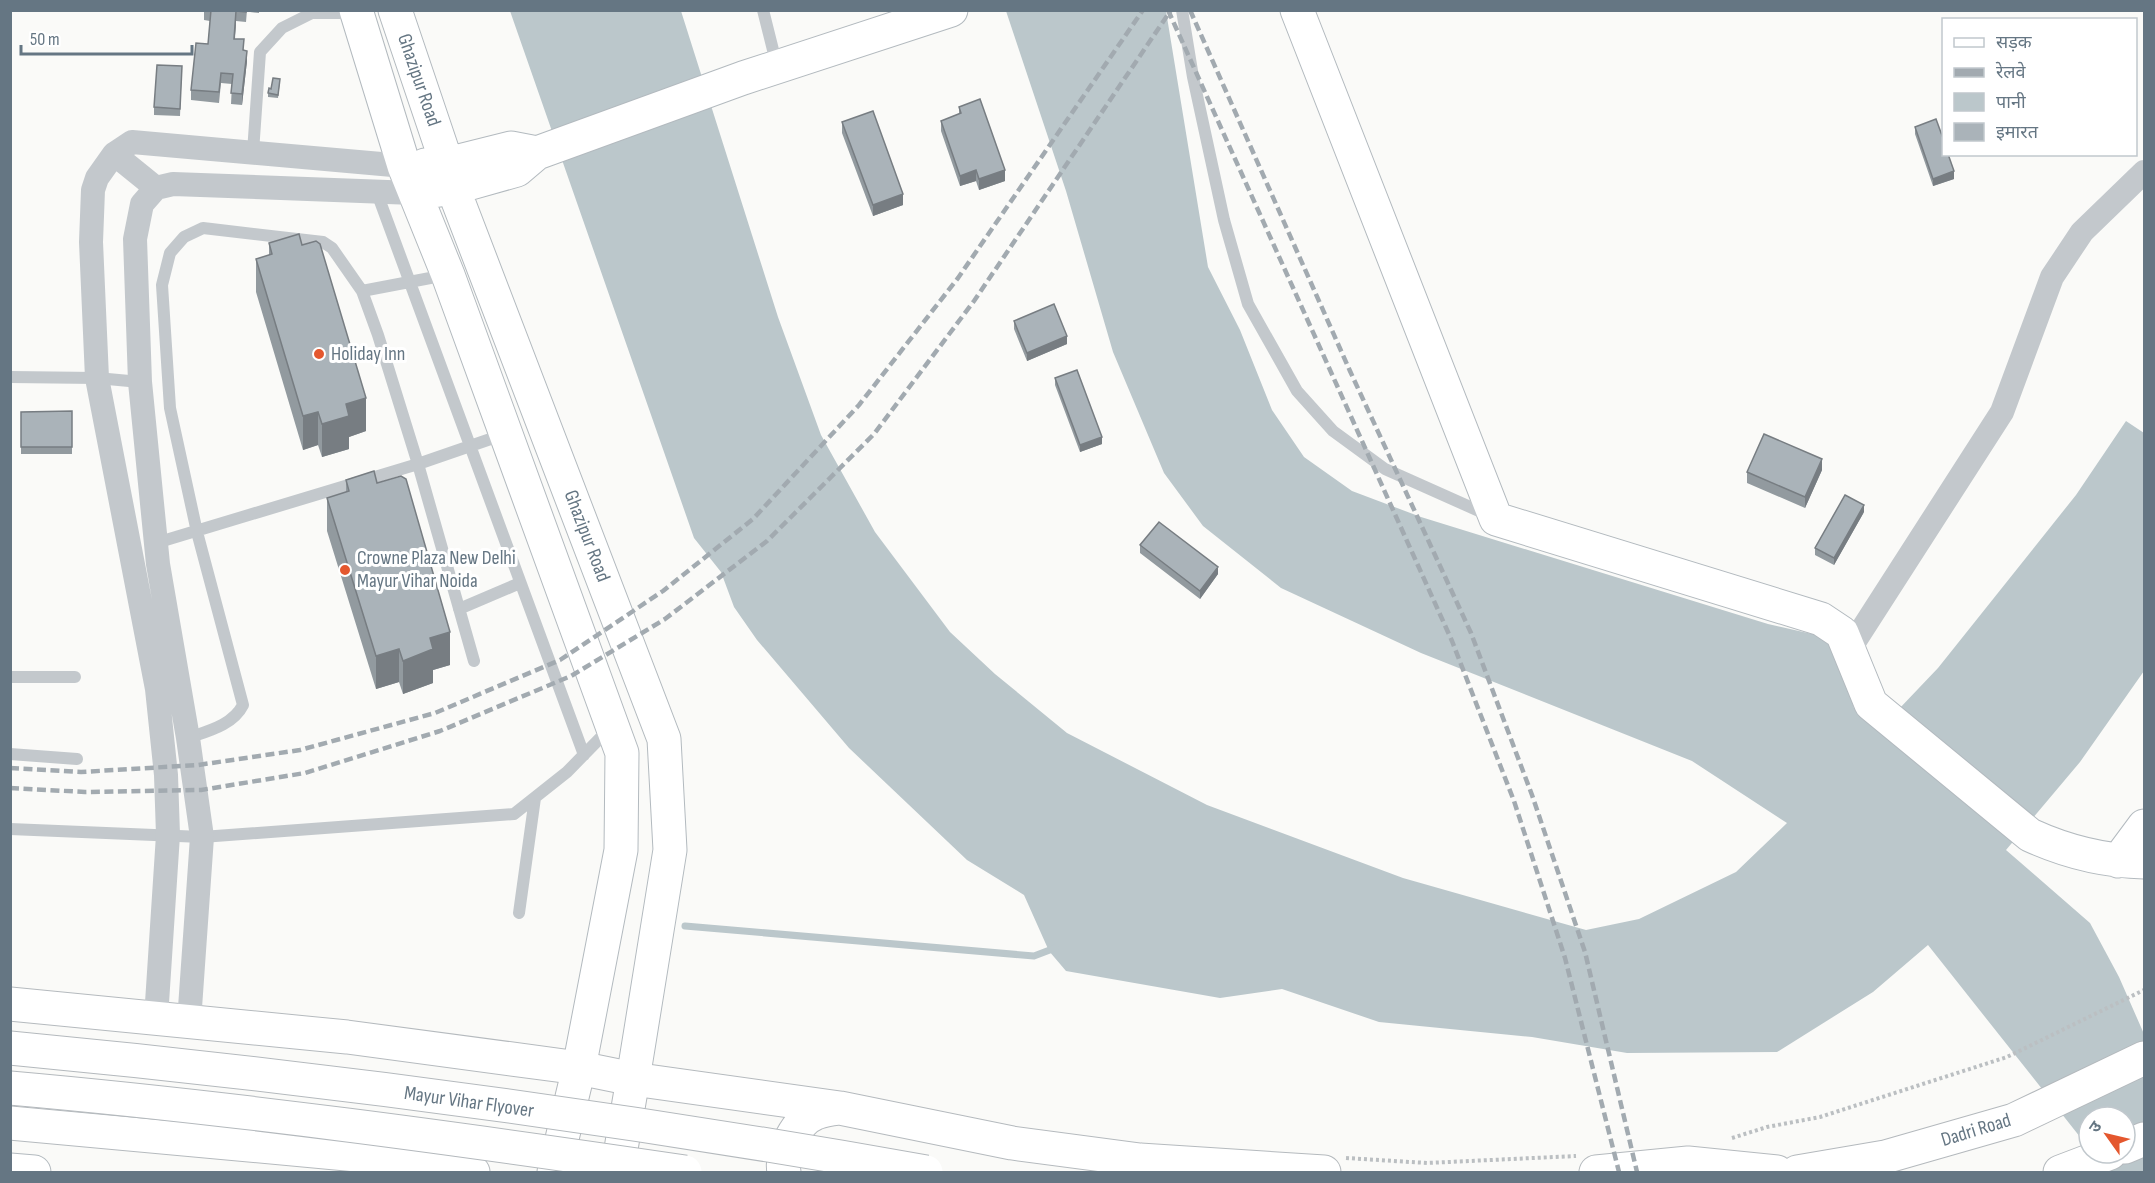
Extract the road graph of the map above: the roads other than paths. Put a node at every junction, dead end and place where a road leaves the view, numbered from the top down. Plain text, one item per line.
1 (395, 10) edge
2 (763, 10) edge
3 (951, 10) edge
4 (1182, 10) edge
5 (1297, 10) edge
6 (356, 12) edge
7 (777, 67) junction
8 (253, 152) junction
9 (114, 154) junction
10 (2145, 172) edge
11 (459, 174) junction
12 (409, 180) junction
13 (156, 188) junction
14 (377, 193) junction
15 (448, 275) junction
16 (410, 283) junction
17 (362, 291) junction
18 (10, 377) edge
19 (97, 378) junction
20 (140, 382) junction
21 (506, 434) junction
22 (470, 446) junction
23 (418, 464) junction
24 (1496, 519) junction
25 (197, 532) junction
26 (156, 543) junction
27 (520, 583) junction
28 (459, 609) junction
29 (1850, 650) junction
30 (474, 661) dead end
31 (10, 677) edge
32 (75, 677) dead end
33 (612, 726) junction
34 (188, 738) junction
35 (10, 754) edge
36 (584, 755) junction
37 (77, 759) dead end
38 (535, 798) junction
39 (2145, 826) edge
40 (10, 829) edge
41 (168, 835) junction
42 (202, 837) junction
43 (2131, 861) edge
44 (519, 914) dead end
45 (10, 1004) edge
46 (156, 1018) junction
47 (189, 1022) junction
48 (10, 1048) edge
49 (2145, 1058) edge
50 (579, 1068) junction
51 (633, 1079) junction
52 (10, 1088) edge
53 (840, 1108) junction
54 (10, 1123) edge
55 (1591, 1164) edge
56 (1331, 1165) edge
57 (2079, 1165) edge
58 (10, 1170) edge
59 (2061, 1172) edge
60 (34, 1173) edge
61 (473, 1173) edge
62 (554, 1173) edge
63 (617, 1173) edge
64 (685, 1173) edge
65 (784, 1173) edge
66 (926, 1173) edge
67 (1777, 1173) edge
68 (1797, 1173) edge

1 - 11 main road, Ghazipur Road
2 - 7 lane
3 - 7 main road
4 - 24 lane
5 - 24 main road
6 - 8 lane
6 - 12 main road, Ghazipur Road
7 - 11 main road
8 - 9 street
8 - 12 street
9 - 13 street
9 - 19 street
10 - 29 street
11 - 12 main road
11 - 51 main road, Ghazipur Road
12 - 14 street
12 - 15 main road, Ghazipur Road
13 - 14 street
13 - 20 street
14 - 16 lane
15 - 16 lane
15 - 21 main road, Ghazipur Road
16 - 17 lane
16 - 22 lane
17 - 23 lane
17 - 25 lane
18 - 19 lane
19 - 20 lane
19 - 41 street
20 - 26 street
21 - 22 lane
21 - 33 main road, Ghazipur Road
22 - 23 lane
22 - 27 lane
23 - 25 lane
23 - 28 lane
24 - 29 main road
25 - 26 lane
25 - 34 lane
26 - 34 street
27 - 28 lane
27 - 36 lane
28 - 30 lane
29 - 43 main road
31 - 32 lane
33 - 36 lane
33 - 50 main road, Ghazipur Road
34 - 42 street
35 - 37 lane
36 - 38 lane
38 - 42 lane
38 - 44 lane
39 - 43 main road
40 - 41 lane
41 - 42 lane
41 - 46 street
42 - 47 street
45 - 46 main road
46 - 47 main road
47 - 50 main road
48 - 66 main road, Mayur Vihar Flyover, bridge
49 - 68 main road, Dadri Road
50 - 51 main road
50 - 62 main road, Ghazipur Road
51 - 53 main road
51 - 63 main road, Ghazipur Road
52 - 64 main road, Mayur Vihar Flyover, bridge
53 - 56 main road
53 - 65 main road
54 - 61 main road
55 - 67 main road
57 - 59 main road
58 - 60 main road

